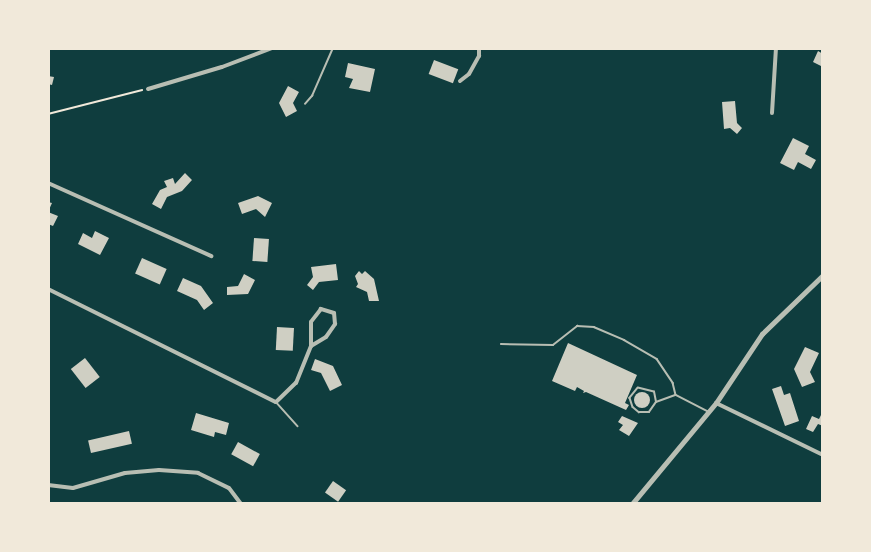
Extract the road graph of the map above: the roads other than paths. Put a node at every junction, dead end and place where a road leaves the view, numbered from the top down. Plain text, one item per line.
1 (272, 48) edge
2 (333, 48) edge
3 (479, 48) edge
4 (776, 48) edge
5 (460, 81) dead end
6 (148, 88) road end
7 (305, 104) dead end
8 (772, 113) dead end
9 (48, 183) edge
10 (211, 256) dead end
11 (823, 275) edge
12 (48, 289) edge
13 (501, 344) dead end
14 (311, 345) junction
15 (676, 395) junction
16 (276, 402) junction
17 (656, 402) junction
18 (716, 403) junction
19 (709, 411) junction
20 (298, 426) dead end
21 (823, 455) edge
22 (48, 484) edge
23 (241, 504) edge
24 (632, 504) edge

1 - 6 street
2 - 7 lane
3 - 5 street
4 - 8 street
9 - 10 street
11 - 18 street
12 - 16 street
13 - 15 lane
14 - 14 street
14 - 16 street
15 - 17 lane
15 - 19 lane
16 - 20 lane
17 - 17 lane
18 - 19 street
18 - 21 street
19 - 24 street
22 - 23 street

